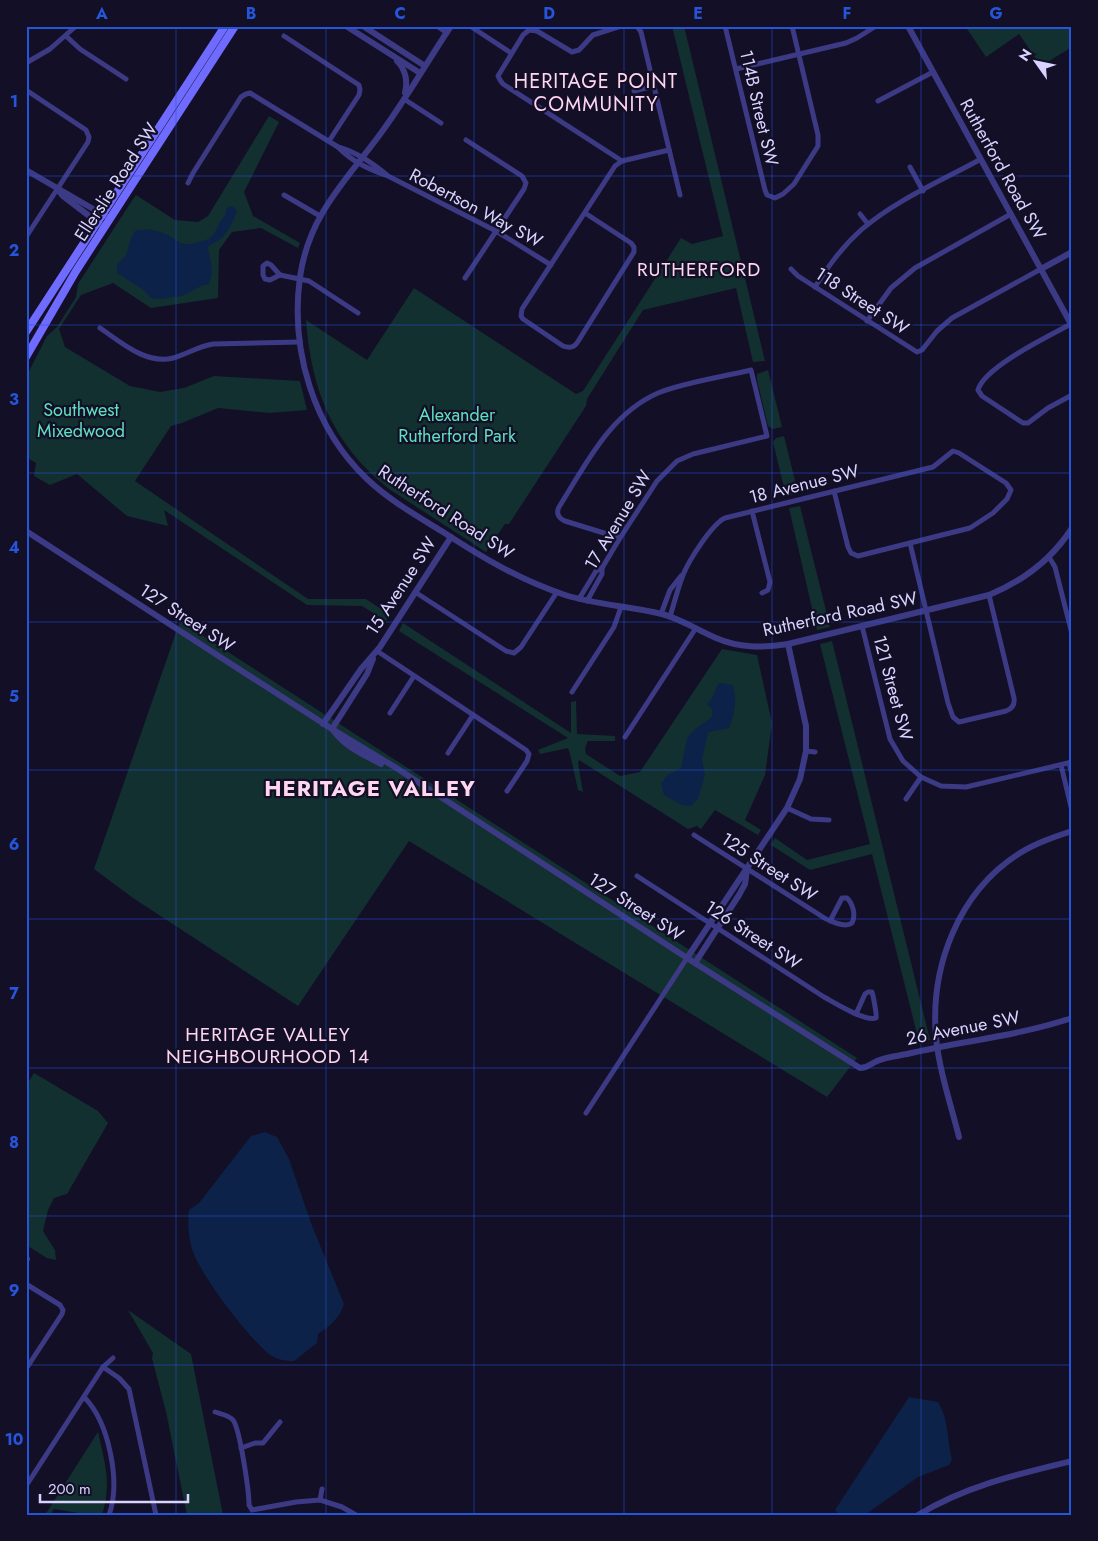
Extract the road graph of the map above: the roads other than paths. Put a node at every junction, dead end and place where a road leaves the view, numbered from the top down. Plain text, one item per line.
1 (76, 26) edge
2 (225, 26) edge
3 (235, 26) edge
4 (346, 26) edge
5 (363, 26) edge
6 (437, 26) edge
7 (451, 26) edge
8 (470, 26) edge
9 (621, 26) edge
10 (637, 26) edge
11 (725, 26) edge
12 (792, 26) edge
13 (876, 26) edge
14 (908, 26) edge
15 (447, 33) junction
16 (66, 36) junction
17 (284, 36) dead end
18 (511, 53) junction
19 (798, 54) junction
20 (393, 56) junction
21 (26, 64) edge
22 (425, 66) junction
23 (736, 69) junction
24 (932, 72) junction
25 (420, 73) junction
26 (126, 79) dead end
27 (654, 86) junction
28 (26, 90) edge
29 (634, 91) dead end
30 (404, 99) junction
31 (878, 101) dead end
32 (441, 123) dead end
33 (466, 140) dead end
34 (329, 141) junction
35 (669, 150) junction
36 (981, 159) junction
37 (360, 160) junction
38 (622, 161) junction
39 (910, 167) dead end
40 (26, 170) edge
41 (188, 183) dead end
42 (57, 189) junction
43 (923, 191) junction
44 (284, 195) dead end
45 (680, 195) dead end
46 (585, 213) junction
47 (102, 214) junction
48 (860, 214) dead end
49 (1011, 214) junction
50 (320, 216) junction
51 (110, 219) junction
52 (97, 222) junction
53 (868, 224) junction
54 (105, 227) junction
55 (496, 231) junction
56 (26, 237) edge
57 (1072, 252) edge
58 (551, 264) junction
59 (791, 269) dead end
60 (1041, 269) junction
61 (280, 275) dead end
62 (300, 278) junction
63 (465, 278) dead end
64 (815, 287) junction
65 (358, 313) dead end
66 (867, 321) junction
67 (1071, 325) edge
68 (100, 328) dead end
69 (26, 332) edge
70 (300, 342) junction
71 (26, 357) edge
72 (1072, 395) edge
73 (834, 491) junction
74 (752, 511) junction
75 (1072, 528) edge
76 (26, 531) edge
77 (451, 537) junction
78 (620, 538) junction
79 (910, 543) junction
80 (1049, 557) junction
81 (602, 568) junction
82 (684, 574) junction
83 (415, 592) junction
84 (557, 592) junction
85 (762, 593) dead end
86 (989, 595) junction
87 (579, 599) junction
88 (587, 601) junction
89 (621, 607) junction
90 (925, 611) junction
91 (661, 614) junction
92 (670, 617) junction
93 (862, 626) junction
94 (696, 628) junction
95 (1072, 634) edge
96 (788, 644) junction
97 (377, 651) junction
98 (414, 676) junction
99 (572, 692) dead end
100 (390, 712) dead end
101 (473, 715) junction
102 (323, 724) junction
103 (332, 729) junction
104 (625, 737) dead end
105 (806, 751) junction
106 (815, 752) dead end
107 (448, 753) dead end
108 (1070, 763) edge
109 (1061, 765) junction
110 (1072, 775) edge
111 (921, 777) junction
112 (507, 791) dead end
113 (906, 799) dead end
114 (787, 808) junction
115 (1072, 811) edge
116 (830, 820) dead end
117 (1072, 830) edge
118 (694, 835) dead end
119 (747, 869) junction
120 (637, 876) dead end
121 (830, 921) junction
122 (710, 923) junction
123 (718, 928) junction
124 (687, 958) junction
125 (695, 963) junction
126 (856, 1014) junction
127 (1072, 1018) edge
128 (938, 1046) junction
129 (860, 1068) joint
130 (586, 1113) dead end
131 (959, 1137) dead end
132 (26, 1284) edge
133 (113, 1358) dead end
134 (103, 1367) junction
135 (26, 1369) edge
136 (84, 1398) junction
137 (215, 1412) dead end
138 (280, 1422) dead end
139 (241, 1448) junction
140 (1072, 1461) edge
141 (26, 1486) edge
142 (322, 1488) dead end
143 (320, 1500) junction
144 (109, 1515) edge
145 (156, 1515) edge
146 (356, 1515) edge
147 (918, 1515) edge

1 - 16 street
2 - 47 main road, Ellerslie Road SW
3 - 51 main road, Ellerslie Road SW
4 - 20 street
5 - 22 street
6 - 15 street
7 - 15 street, Rutherford Road SW
8 - 18 street
9 - 18 street
10 - 27 street
11 - 23 street, 114B Street SW
12 - 19 street
13 - 19 street
14 - 24 street, Rutherford Road SW
15 - 22 street, Rutherford Road SW
16 - 21 street
16 - 26 street
17 - 34 street
18 - 38 street
19 - 23 street
19 - 23 street, 114B Street SW
20 - 25 street
20 - 30 street
22 - 25 street, Rutherford Road SW
24 - 31 street
24 - 36 street, Rutherford Road SW
25 - 30 street, Rutherford Road SW
27 - 29 street
27 - 35 street
28 - 42 street
30 - 32 street
30 - 37 street, Rutherford Road SW
33 - 55 street
34 - 37 street, Robertson Way SW
34 - 41 street, Robertson Way SW
35 - 38 street
35 - 45 street
36 - 43 street
36 - 49 street, Rutherford Road SW
37 - 50 street, Rutherford Road SW
37 - 55 street, Robertson Way SW
38 - 46 street
39 - 43 street
40 - 42 street
42 - 47 street
42 - 52 street
42 - 56 street
43 - 53 street
44 - 50 street
46 - 58 street
46 - 58 street
47 - 51 street
47 - 52 main road, Ellerslie Road SW
48 - 53 street
49 - 60 street, Rutherford Road SW
49 - 66 street
50 - 62 street, Rutherford Road SW
51 - 54 main road, Ellerslie Road SW
52 - 54 street
52 - 69 main road, Ellerslie Road SW
53 - 64 street
54 - 71 main road, Ellerslie Road SW
55 - 58 street, Robertson Way SW
55 - 63 street
57 - 60 street
59 - 64 street, 118 Street SW
60 - 66 street, 118 Street SW
60 - 67 street, Rutherford Road SW
61 - 62 street
62 - 65 street
62 - 70 street, Rutherford Road SW
64 - 66 street, 118 Street SW
67 - 72 street
68 - 70 street
70 - 77 street, Rutherford Road SW
73 - 74 street, 18 Avenue SW
73 - 79 street
73 - 79 street, 18 Avenue SW
74 - 82 street, 18 Avenue SW
74 - 85 street
75 - 80 street, Rutherford Road SW
76 - 102 street, 127 Street SW
77 - 83 street, 15 Avenue SW
77 - 84 street, Rutherford Road SW
78 - 78 street, 17 Avenue SW
78 - 81 street, 17 Avenue SW
79 - 90 street
80 - 86 street, Rutherford Road SW
80 - 95 street
81 - 87 street
81 - 88 street, 17 Avenue SW
82 - 91 street, 18 Avenue SW
82 - 92 street, 18 Avenue SW
83 - 84 street
83 - 97 street, 15 Avenue SW
84 - 87 street, Rutherford Road SW
86 - 90 street, Rutherford Road SW
86 - 90 street
87 - 88 street, Rutherford Road SW
88 - 89 street, Rutherford Road SW
89 - 91 street, Rutherford Road SW
89 - 99 street
90 - 93 street, Rutherford Road SW
91 - 92 street, Rutherford Road SW
92 - 94 street, Rutherford Road SW
93 - 96 street, Rutherford Road SW
93 - 111 street, 121 Street SW
94 - 96 street, Rutherford Road SW
94 - 104 street
96 - 105 street
97 - 98 street
97 - 102 street, 15 Avenue SW
97 - 103 street, 15 Avenue SW
98 - 100 street
98 - 101 street
101 - 107 street
101 - 112 street
102 - 103 street, 127 Street SW
103 - 124 street, 127 Street SW
105 - 106 street
105 - 114 street
108 - 109 street
108 - 110 street
109 - 111 street
109 - 115 street
111 - 113 street
114 - 116 street
114 - 119 street
117 - 128 street
118 - 119 street, 125 Street SW
119 - 121 street, 125 Street SW
119 - 122 street
119 - 123 street
120 - 122 street, 126 Street SW
121 - 121 street, 125 Street SW
122 - 123 street, 126 Street SW
122 - 124 street
123 - 125 street
123 - 126 street, 126 Street SW
124 - 125 street, 127 Street SW
124 - 130 street
125 - 129 street, 127 Street SW
126 - 126 street, 126 Street SW
127 - 128 street, 26 Avenue SW
128 - 129 street, 26 Avenue SW
128 - 131 street
132 - 135 street
133 - 134 street
134 - 136 street
134 - 145 street
136 - 141 street
136 - 144 street
137 - 139 street
138 - 139 street
139 - 143 street
140 - 147 street
142 - 143 street
143 - 146 street

